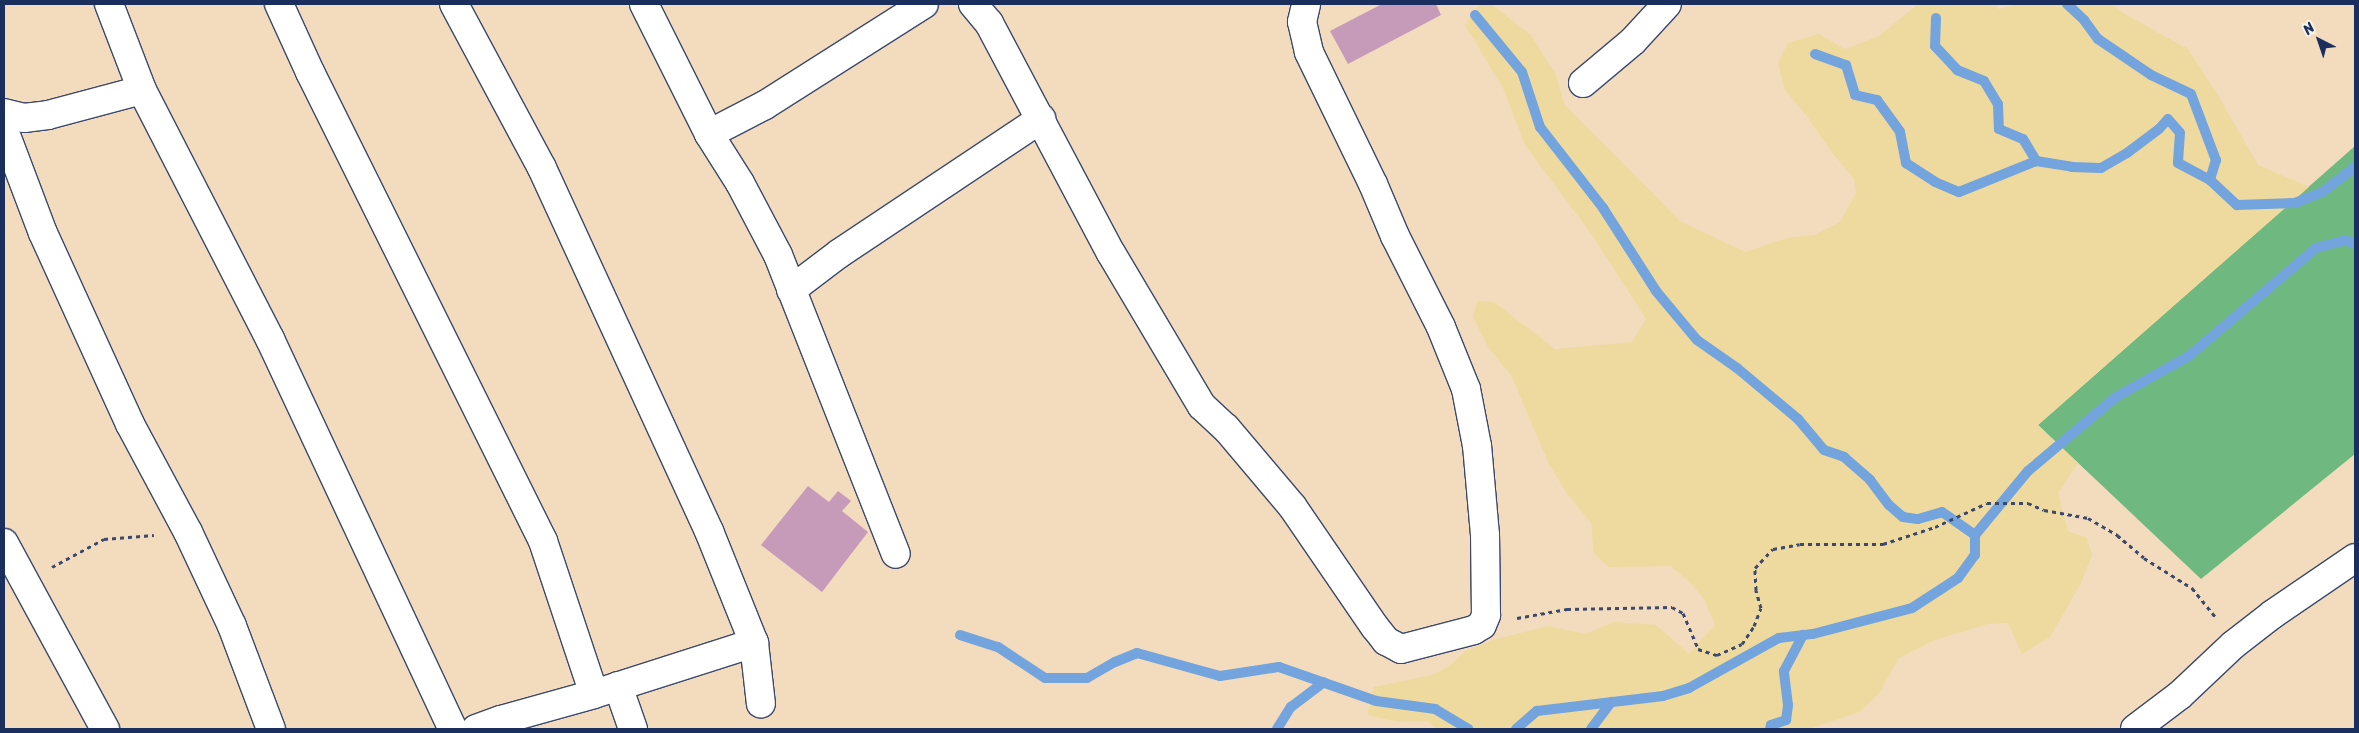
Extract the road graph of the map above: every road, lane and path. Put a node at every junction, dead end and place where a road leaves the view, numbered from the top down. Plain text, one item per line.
1 (109, 4) edge
2 (278, 4) edge
3 (454, 4) edge
4 (644, 4) edge
5 (924, 4) edge
6 (973, 4) edge
7 (1306, 4) edge
8 (1667, 4) edge
9 (1582, 83) dead end
10 (142, 90) junction
11 (4, 113) edge
12 (1040, 119) junction
13 (4, 130) edge
14 (709, 134) junction
15 (791, 290) junction
16 (188, 532) junction
17 (4, 543) edge
18 (896, 554) dead end
19 (2351, 567) edge
20 (25, 582) junction
21 (1482, 625) junction
22 (754, 643) junction
23 (2233, 645) junction
24 (606, 690) junction
25 (761, 704) dead end
26 (105, 729) edge
27 (271, 729) edge
28 (453, 729) edge
29 (476, 729) edge
30 (633, 729) edge
31 (2135, 729) edge

1 - 10 street
2 - 24 street
3 - 22 street
4 - 14 street
5 - 14 street
6 - 12 street
7 - 21 street
8 - 9 street
10 - 11 street
10 - 28 street
12 - 15 street
12 - 21 street
13 - 16 street
14 - 15 street
15 - 18 street
16 - 20 path
16 - 27 street
17 - 20 street
19 - 23 street
20 - 26 street
21 - 23 path
22 - 24 street
22 - 25 street
23 - 31 street
24 - 29 street
24 - 30 street

